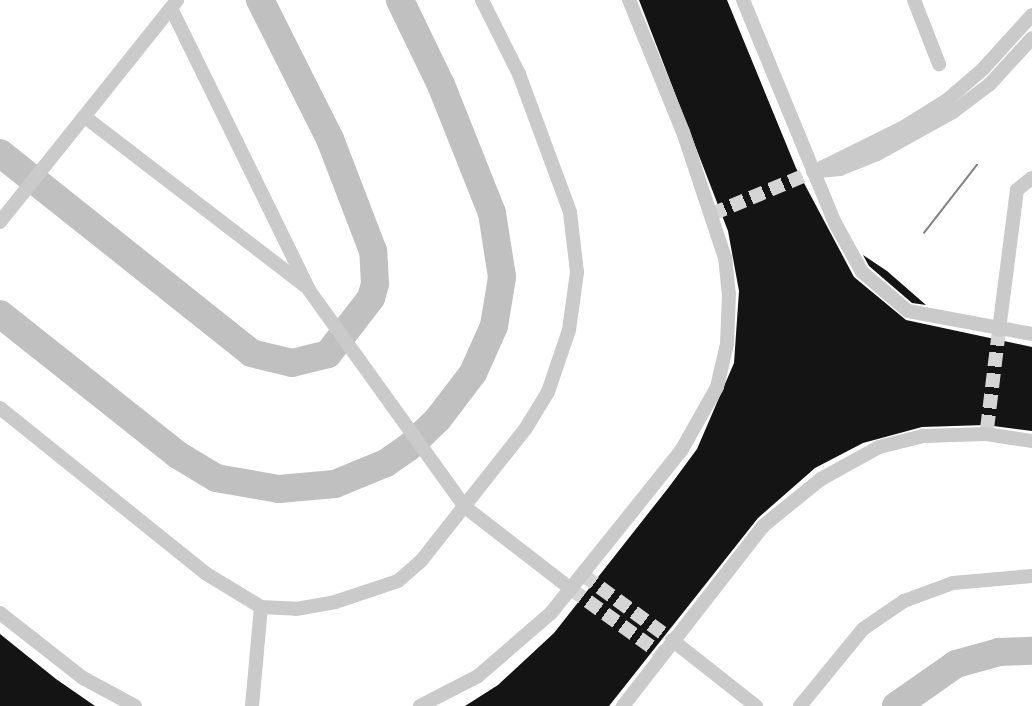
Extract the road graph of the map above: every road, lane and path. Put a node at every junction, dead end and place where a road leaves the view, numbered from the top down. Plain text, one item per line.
1 (482, 0) edge
2 (629, 0) edge
3 (743, 0) edge
4 (914, 0) edge
5 (174, 4) edge
6 (1032, 15) edge
7 (1032, 38) edge
8 (939, 64) dead end
9 (85, 117) junction
10 (813, 172) junction
11 (1032, 178) edge
12 (0, 222) edge
13 (309, 290) junction
14 (999, 330) junction
15 (1032, 334) edge
16 (0, 408) edge
17 (1032, 441) edge
18 (465, 507) junction
19 (1032, 576) edge
20 (571, 589) junction
21 (261, 607) junction
22 (0, 613) edge
23 (672, 640) junction
24 (135, 706) edge
25 (252, 706) edge
26 (420, 706) edge
27 (623, 706) edge
28 (756, 706) edge
29 (800, 706) edge

1 - 18 lane
2 - 20 lane
3 - 10 lane
4 - 8 lane
5 - 9 lane
5 - 13 lane
6 - 10 lane
7 - 10 lane
9 - 12 lane
9 - 13 lane
10 - 14 lane
11 - 14 lane
13 - 18 lane
14 - 15 lane
16 - 21 lane
17 - 23 lane
18 - 20 lane
18 - 21 lane
19 - 29 lane
20 - 26 lane
21 - 25 lane
22 - 24 lane
23 - 27 lane
23 - 28 lane

